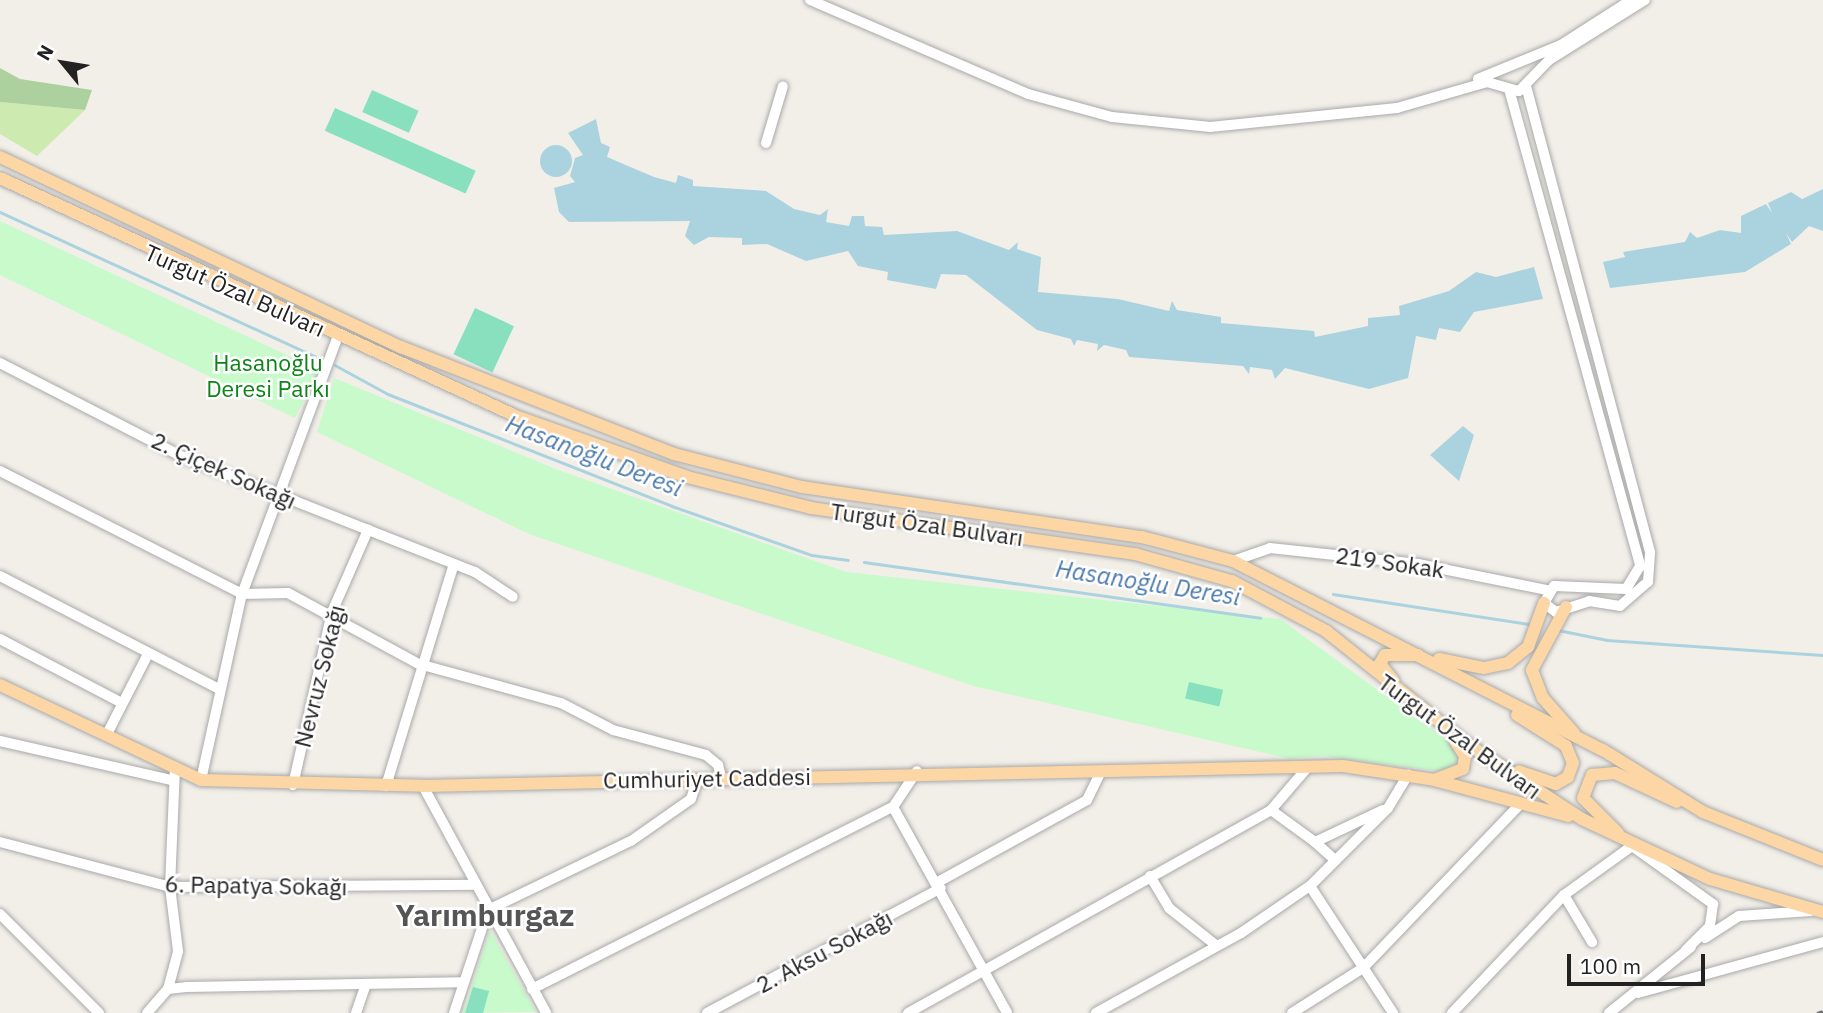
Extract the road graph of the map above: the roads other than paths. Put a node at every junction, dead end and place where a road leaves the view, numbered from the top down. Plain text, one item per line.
1 (810, 0) edge
2 (1631, 0) edge
3 (1646, 0) edge
4 (1512, 67) junction
5 (1527, 84) junction
6 (783, 86) dead end
7 (1508, 88) junction
8 (1420, 102) junction
9 (766, 143) dead end
10 (0, 157) edge
11 (0, 178) edge
12 (338, 336) junction
13 (0, 363) edge
14 (0, 471) edge
15 (274, 494) junction
16 (368, 530) junction
17 (1233, 561) junction
18 (454, 564) junction
19 (0, 576) edge
20 (1564, 588) junction
21 (242, 594) junction
22 (1546, 596) junction
23 (513, 597) dead end
24 (1567, 605) junction
25 (332, 612) junction
26 (0, 639) edge
27 (148, 654) junction
28 (1427, 656) junction
29 (419, 664) junction
30 (1457, 674) junction
31 (0, 685) edge
32 (217, 688) junction
33 (121, 703) junction
34 (1437, 721) junction
35 (107, 734) junction
36 (1579, 738) junction
37 (0, 741) edge
38 (1469, 745) junction
39 (1307, 768) junction
40 (916, 771) junction
41 (1100, 774) junction
42 (173, 775) junction
43 (1408, 775) junction
44 (201, 780) junction
45 (1434, 780) junction
46 (697, 781) junction
47 (722, 781) junction
48 (293, 785) junction
49 (386, 786) junction
50 (423, 786) junction
51 (1521, 803) junction
52 (893, 807) junction
53 (1388, 808) junction
54 (1271, 810) junction
55 (1703, 812) junction
56 (1583, 819) junction
57 (0, 842) edge
58 (1315, 842) junction
59 (1632, 846) junction
60 (1335, 860) junction
61 (1823, 860) edge
62 (1150, 876) junction
63 (476, 885) junction
64 (939, 885) junction
65 (1310, 886) junction
66 (170, 887) junction
67 (1564, 895) junction
68 (488, 910) junction
69 (1819, 911) edge
70 (0, 914) edge
71 (1592, 942) dead end
72 (1823, 942) edge
73 (1217, 946) junction
74 (1686, 950) junction
75 (1363, 968) junction
76 (982, 969) junction
77 (462, 982) junction
78 (366, 984) junction
79 (168, 989) junction
80 (532, 989) junction
81 (1625, 998) junction
82 (99, 1013) edge
83 (147, 1013) edge
84 (356, 1013) edge
85 (453, 1013) edge
86 (546, 1013) edge
87 (707, 1013) edge
88 (908, 1013) edge
89 (1007, 1013) edge
90 (1096, 1013) edge
91 (1292, 1013) edge
92 (1393, 1013) edge
93 (1452, 1013) edge
94 (1609, 1013) edge

1 - 8 street
2 - 4 street
3 - 5 street
4 - 5 street
4 - 7 street
4 - 8 street
5 - 7 street
5 - 24 street
6 - 9 street
7 - 8 street
7 - 20 street
10 - 17 main road, Turgut Özal Bulvarı
11 - 12 main road, Turgut Özal Bulvarı
12 - 15 street
12 - 34 main road, Turgut Özal Bulvarı
13 - 15 street, 2. Çiçek Sokağı
14 - 21 street
15 - 16 street, 2. Çiçek Sokağı
15 - 21 street
16 - 18 street, 2. Çiçek Sokağı
16 - 25 street, Nevruz Sokağı
17 - 22 street, 219 Sokak
17 - 28 main road, Turgut Özal Bulvarı
18 - 23 street, 2. Çiçek Sokağı
18 - 29 street
19 - 27 street
20 - 22 street
20 - 24 street
21 - 25 street
21 - 32 street
22 - 24 street, 219 Sokak
22 - 28 main road
24 - 36 main road
25 - 29 street
25 - 48 street, Nevruz Sokağı
26 - 33 street
27 - 32 street
27 - 33 street
28 - 30 main road, Turgut Özal Bulvarı
28 - 34 main road
29 - 47 street
29 - 49 street
30 - 36 main road, Turgut Özal Bulvarı
30 - 38 main road
31 - 35 main road, Cumhuriyet Caddesi
32 - 44 street
33 - 35 street
34 - 38 main road, Turgut Özal Bulvarı
34 - 45 main road
35 - 42 main road, Cumhuriyet Caddesi
36 - 55 main road, Turgut Özal Bulvarı
37 - 42 street
38 - 56 main road, Turgut Özal Bulvarı
39 - 41 main road, Cumhuriyet Caddesi
39 - 43 main road, Cumhuriyet Caddesi
39 - 54 street
40 - 41 main road, Cumhuriyet Caddesi
40 - 47 main road, Cumhuriyet Caddesi
40 - 52 street
41 - 64 street, 2. Aksu Sokağı
42 - 44 main road, Cumhuriyet Caddesi
42 - 66 street
43 - 45 main road, Cumhuriyet Caddesi
43 - 53 street
44 - 48 main road, Cumhuriyet Caddesi
45 - 51 main road, Cumhuriyet Caddesi
46 - 47 main road, Cumhuriyet Caddesi
46 - 50 main road, Cumhuriyet Caddesi
46 - 68 street
48 - 49 main road, Cumhuriyet Caddesi
49 - 50 main road, Cumhuriyet Caddesi
50 - 63 street
51 - 56 main road, Cumhuriyet Caddesi
51 - 75 street
52 - 64 street
52 - 80 street
53 - 58 street
53 - 60 street
54 - 58 street
54 - 62 street
55 - 59 main road
55 - 61 main road, Turgut Özal Bulvarı
56 - 59 main road, Turgut Özal Bulvarı
57 - 66 street, 6. Papatya Sokağı
58 - 60 street
59 - 67 street
59 - 69 main road, Turgut Özal Bulvarı
59 - 74 street
60 - 65 street
62 - 73 street
62 - 76 street
63 - 66 street, 6. Papatya Sokağı
63 - 68 street
64 - 76 street
64 - 87 street, 2. Aksu Sokağı
65 - 73 street
65 - 75 street
66 - 79 street
67 - 71 street
67 - 93 street
68 - 77 street
68 - 80 street
69 - 74 street
70 - 82 street
72 - 81 street
73 - 90 street
74 - 81 street
75 - 91 street
75 - 92 street
76 - 88 street
76 - 89 street
77 - 78 street
77 - 85 street
78 - 79 street
78 - 84 street
79 - 83 street
80 - 86 street
81 - 94 street

